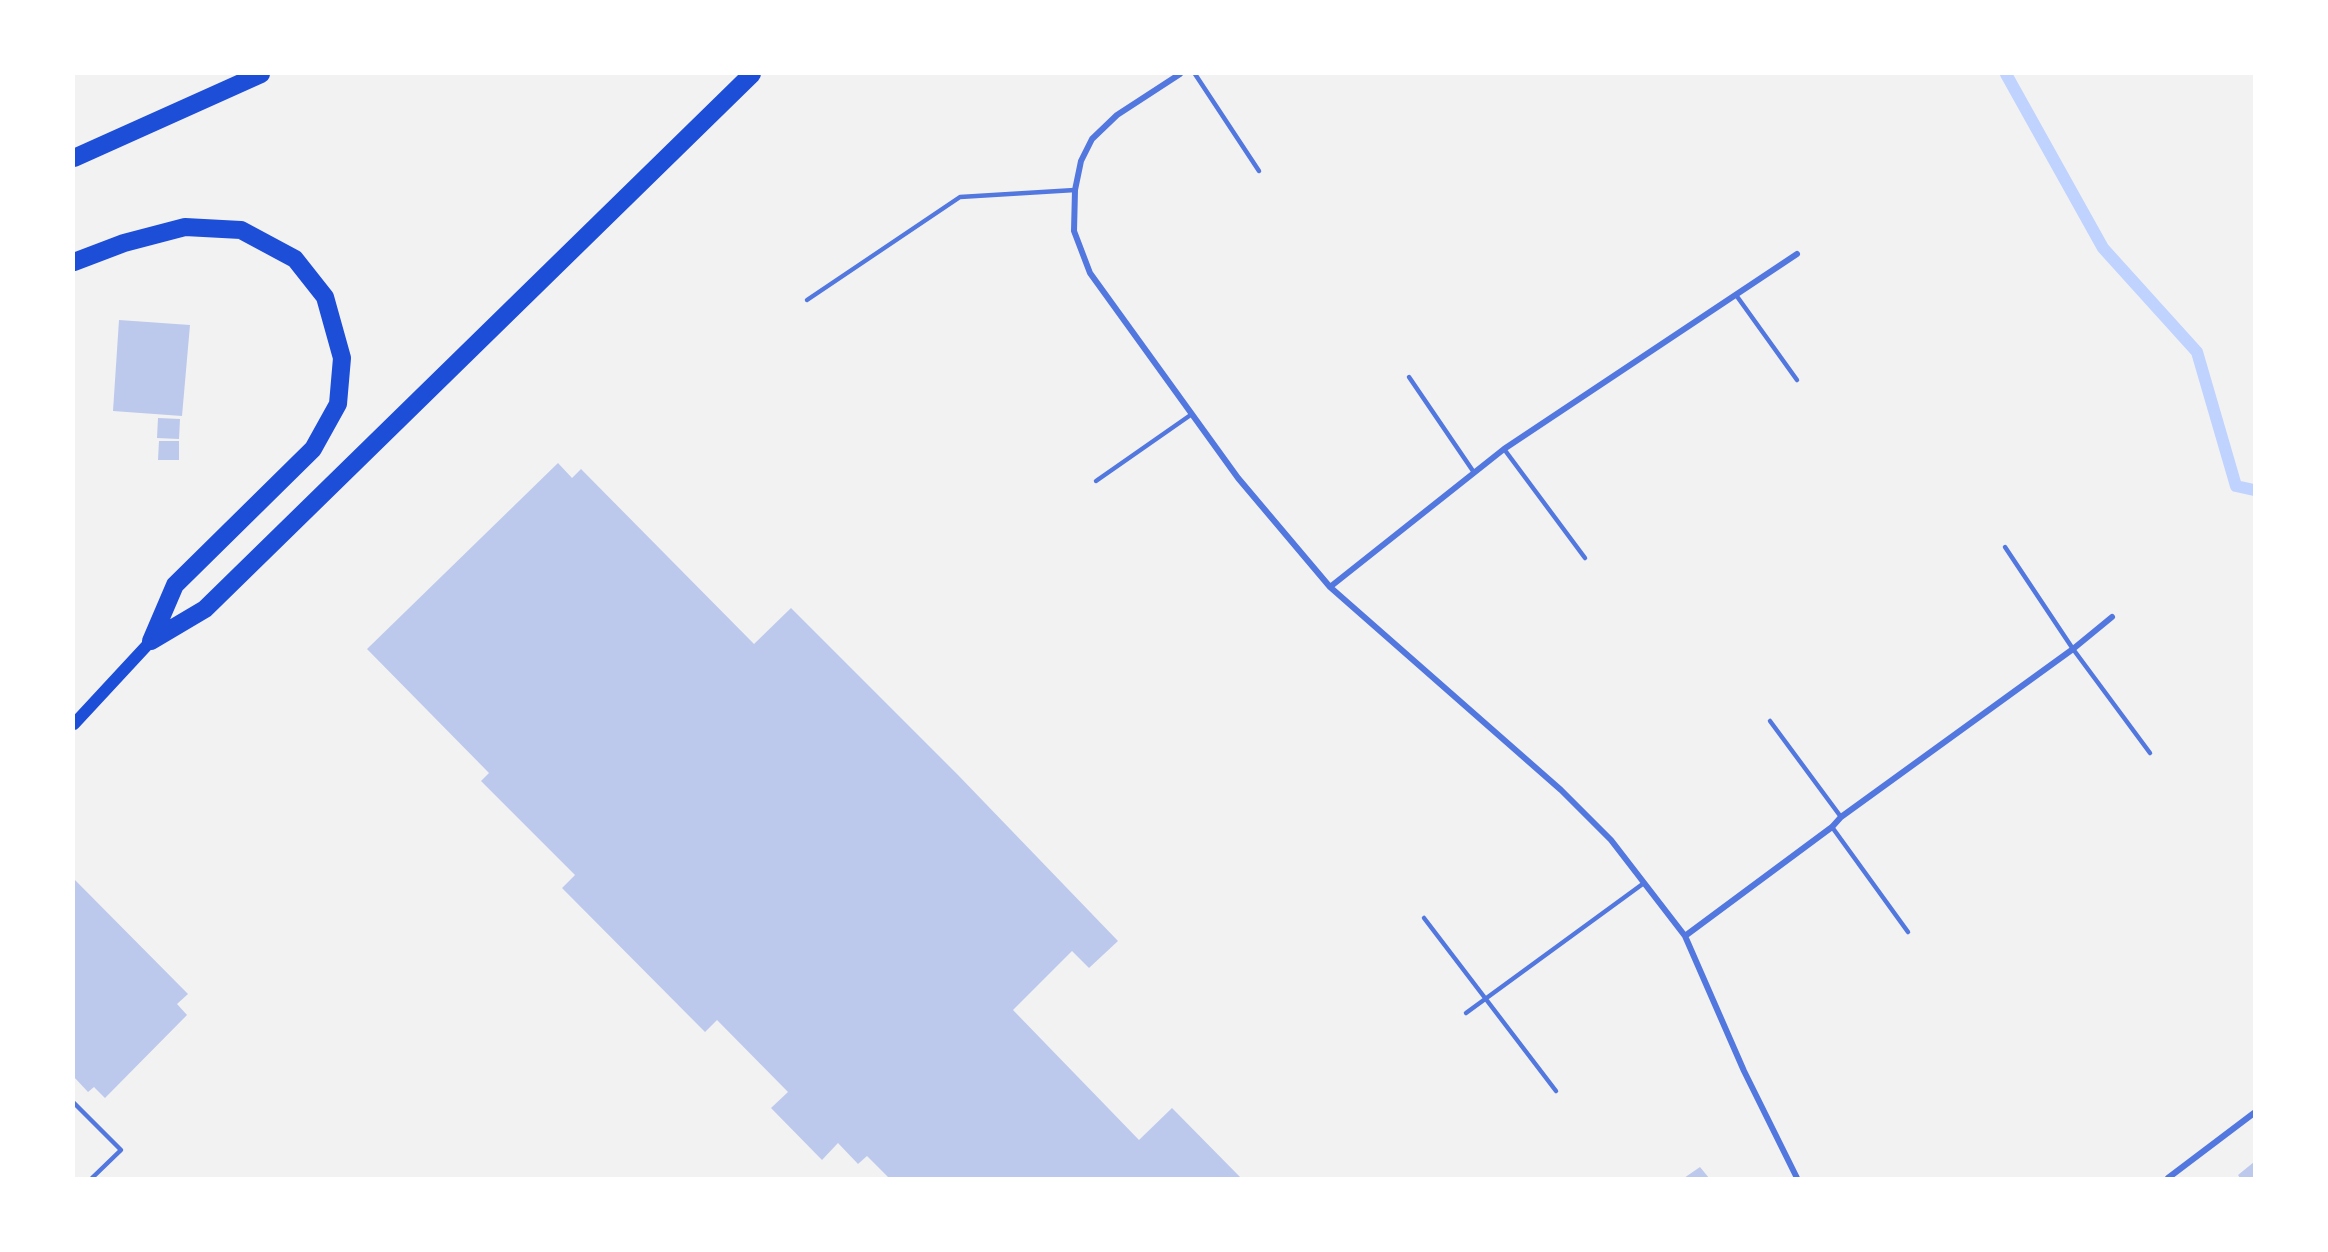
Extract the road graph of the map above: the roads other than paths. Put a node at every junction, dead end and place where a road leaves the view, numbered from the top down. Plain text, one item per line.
1 (261, 74) edge
2 (752, 74) edge
3 (1180, 74) edge
4 (1195, 74) edge
5 (74, 158) edge
6 (1259, 171) dead end
7 (1075, 190) junction
8 (1797, 254) dead end
9 (74, 262) edge
10 (1736, 295) junction
11 (807, 300) dead end
12 (1409, 376) dead end
13 (1797, 380) dead end
14 (1192, 414) junction
15 (1504, 449) junction
16 (1473, 471) junction
17 (1096, 481) dead end
18 (2005, 547) dead end
19 (1585, 558) dead end
20 (1330, 587) junction
21 (2112, 617) dead end
22 (151, 641) junction
23 (2073, 649) junction
24 (1770, 721) dead end
25 (74, 724) edge
26 (2150, 753) dead end
27 (1841, 817) junction
28 (1832, 827) junction
29 (1644, 883) junction
30 (1424, 918) dead end
31 (1908, 932) dead end
32 (1684, 936) junction
33 (1487, 998) junction
34 (1466, 1013) dead end
35 (1556, 1091) dead end
36 (74, 1103) edge
37 (2254, 1113) edge
38 (92, 1179) edge
39 (1797, 1179) edge
40 (2168, 1179) edge

1 - 5 highway
2 - 22 highway
3 - 7 street
4 - 6 lane
7 - 11 lane
7 - 14 street
8 - 10 street
9 - 22 highway
10 - 13 lane
10 - 15 street
12 - 16 lane
14 - 17 lane
14 - 20 street
15 - 16 street
15 - 19 lane
16 - 20 street
18 - 23 lane
20 - 29 street
21 - 23 street
22 - 25 main road
23 - 26 lane
23 - 27 street
24 - 27 lane
27 - 28 street
28 - 31 lane
28 - 32 street
29 - 32 street
29 - 33 lane
30 - 33 lane
32 - 39 street
33 - 34 lane
33 - 35 lane
36 - 38 lane
37 - 40 street

